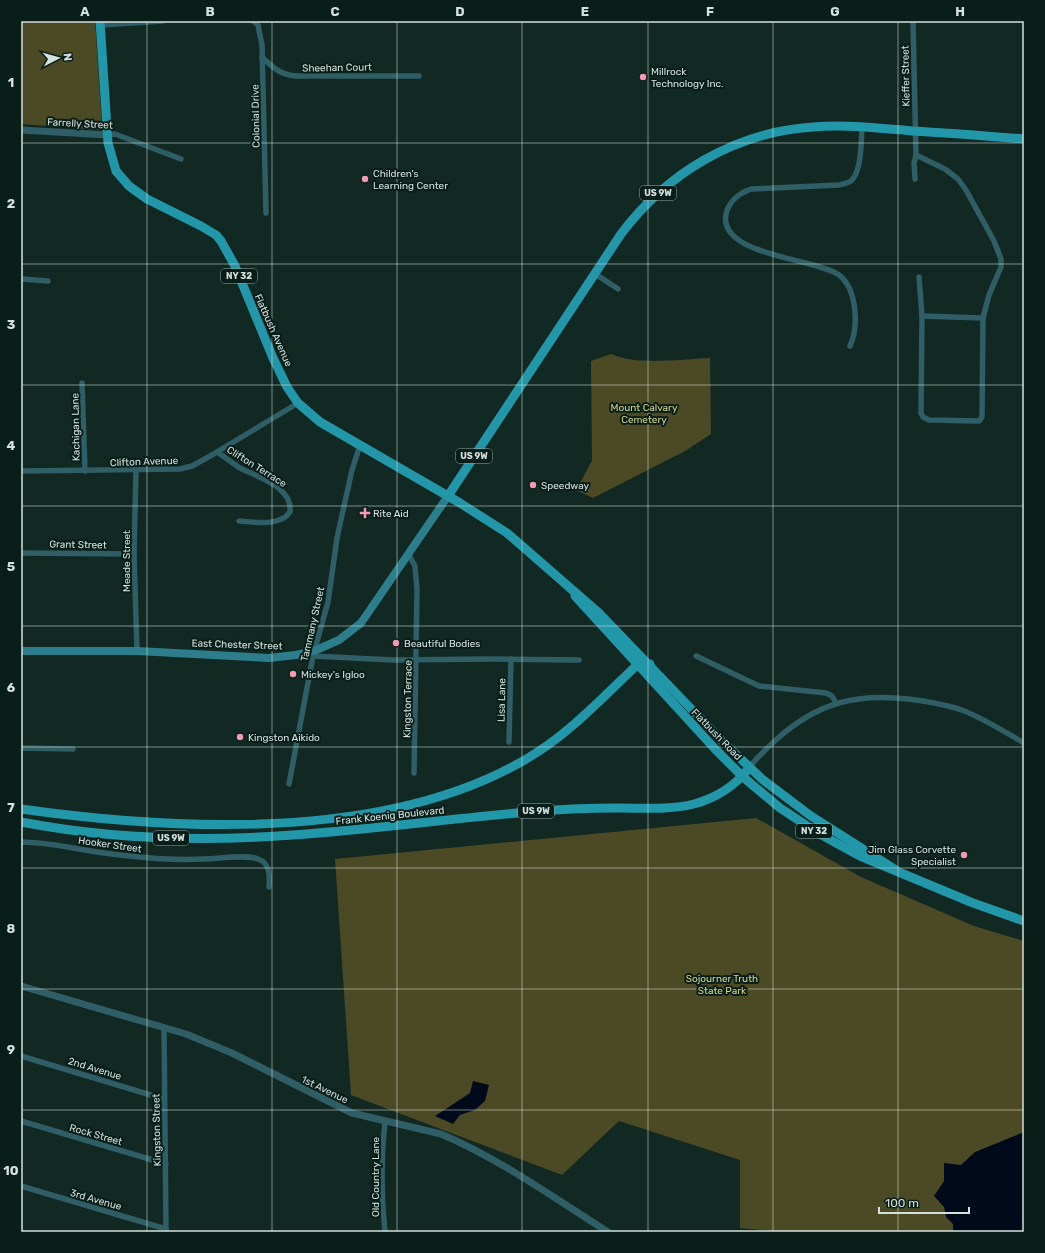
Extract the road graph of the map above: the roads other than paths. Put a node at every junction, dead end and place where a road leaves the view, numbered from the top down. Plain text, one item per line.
1 (163, 21) edge
2 (254, 21) edge
3 (913, 21) edge
4 (101, 23) edge
5 (262, 58) junction
6 (419, 76) dead end
7 (862, 127) junction
8 (21, 130) edge
9 (915, 131) junction
10 (108, 135) junction
11 (1024, 139) edge
12 (916, 155) junction
13 (181, 159) dead end
14 (914, 178) dead end
15 (266, 213) dead end
16 (594, 273) junction
17 (919, 277) dead end
18 (21, 279) edge
19 (48, 280) dead end
20 (618, 289) dead end
21 (922, 316) junction
22 (983, 318) junction
23 (850, 346) dead end
24 (82, 383) dead end
25 (298, 403) junction
26 (360, 445) junction
27 (217, 452) junction
28 (21, 471) edge
29 (85, 471) junction
30 (136, 471) junction
31 (448, 496) junction
32 (239, 521) dead end
33 (496, 525) joint
34 (21, 553) edge
35 (134, 554) junction
36 (409, 555) junction
37 (554, 573) junction
38 (21, 651) edge
39 (137, 651) junction
40 (313, 653) junction
41 (696, 656) dead end
42 (511, 659) junction
43 (417, 660) junction
44 (579, 660) dead end
45 (650, 664) junction
46 (637, 665) junction
47 (836, 703) junction
48 (509, 742) dead end
49 (1024, 743) edge
50 (21, 748) edge
51 (73, 749) dead end
52 (750, 768) junction
53 (414, 773) dead end
54 (743, 777) junction
55 (289, 784) dead end
56 (21, 810) edge
57 (21, 822) edge
58 (21, 842) edge
59 (896, 870) junction
60 (269, 887) dead end
61 (1024, 921) edge
62 (21, 986) edge
63 (164, 1027) junction
64 (21, 1056) edge
65 (164, 1099) junction
66 (21, 1121) edge
67 (386, 1121) junction
68 (166, 1164) junction
69 (21, 1186) edge
70 (166, 1230) edge
71 (385, 1232) edge
72 (608, 1232) edge

1 - 4 street
2 - 5 street, Colonial Drive
3 - 9 street, Kieffer Street
4 - 10 main road, Flatbush Avenue / NY 32
5 - 6 street, Sheehan Court
5 - 15 street, Colonial Drive
7 - 9 main road, US 9W
7 - 16 main road, US 9W
7 - 23 street
8 - 10 street, Farrelly Street
9 - 11 main road, US 9W
9 - 12 street, Kieffer Street
10 - 13 street, Farrelly Street
10 - 25 main road, Flatbush Avenue / NY 32
12 - 14 street, Kieffer Street
12 - 22 street
16 - 20 street
16 - 31 main road, US 9W
17 - 21 street
18 - 19 street
21 - 22 street
21 - 22 street
24 - 29 street, Kachigan Lane
25 - 26 main road, Flatbush Avenue / NY 32
25 - 27 street, Clifton Avenue
26 - 31 main road, Flatbush Avenue / NY 32
26 - 40 street, Tammany Street
27 - 30 street, Clifton Avenue
27 - 32 street, Clifton Terrace
28 - 29 street, Clifton Avenue
29 - 30 street, Clifton Avenue
30 - 35 street, Meade Street
31 - 33 main road, Flatbush Avenue
31 - 36 main road, East Chester Street
33 - 37 main road, Flatbush Road
34 - 35 street, Grant Street
35 - 39 street, Meade Street
36 - 40 main road, East Chester Street
36 - 43 street, Kingston Terrace
37 - 45 main road, Flatbush Road
37 - 46 main road, Flatbush Road
38 - 39 main road, East Chester Street
39 - 40 main road, East Chester Street
40 - 43 street, East Chester Street
40 - 55 street, Tammany Street
41 - 47 street
42 - 43 street, East Chester Street
42 - 44 street, East Chester Street
42 - 48 street, Lisa Lane
43 - 53 street, Kingston Terrace
45 - 46 main road
45 - 52 main road, Flatbush Road
46 - 54 main road, Flatbush Road / NY 32
46 - 56 main road, Frank Koenig Boulevard / US 9W
47 - 49 street
47 - 52 street
50 - 51 street
52 - 54 main road, Frank Koenig Boulevard / US 9W
52 - 59 main road, Flatbush Road / NY 32
54 - 57 main road, Frank Koenig Boulevard / US 9W
54 - 59 main road, Flatbush Road / NY 32
58 - 60 street, Hooker Street
59 - 61 main road, Flatbush Road / NY 32
62 - 63 street, 1st Avenue
63 - 65 street, Kingston Street
63 - 67 street, 1st Avenue
64 - 65 street, 2nd Avenue
65 - 68 street, Kingston Street
66 - 68 street, Rock Street
67 - 71 street, Old Country Lane
67 - 72 street, 1st Avenue
68 - 70 street, Kingston Street
69 - 70 street, 3rd Avenue

